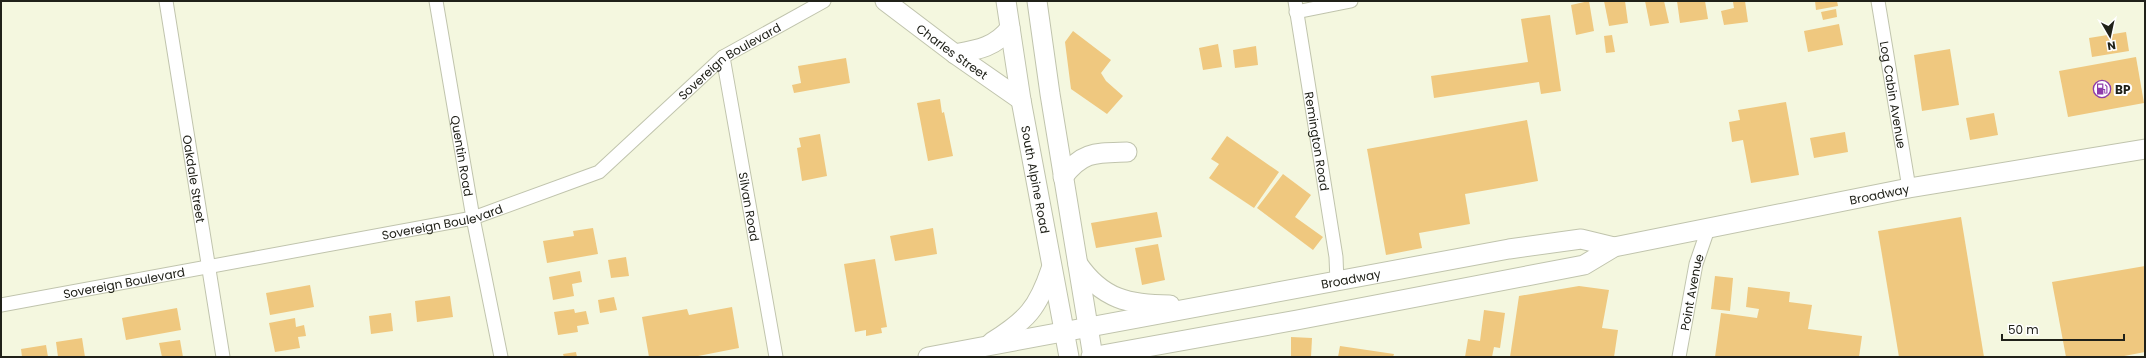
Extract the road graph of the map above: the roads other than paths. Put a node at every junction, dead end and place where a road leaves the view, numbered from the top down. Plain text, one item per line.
1 (166, 1) edge
2 (436, 1) edge
3 (824, 1) edge
4 (884, 1) edge
5 (1006, 1) edge
6 (1037, 1) edge
7 (1351, 1) edge
8 (1878, 1) edge
9 (1296, 6) edge
10 (1010, 28) junction
11 (954, 54) junction
12 (724, 57) junction
13 (1021, 100) junction
14 (2145, 149) edge
15 (1127, 152) dead end
16 (2098, 157) junction
17 (2145, 159) edge
18 (1063, 177) junction
19 (1909, 188) junction
20 (473, 218) junction
21 (1708, 229) junction
22 (1614, 247) junction
23 (1077, 262) junction
24 (1052, 266) junction
25 (209, 268) junction
26 (1336, 282) junction
27 (1, 305) edge
28 (1207, 305) junction
29 (1088, 327) junction
30 (1065, 332) junction
31 (1176, 342) junction
32 (984, 347) junction
33 (223, 357) edge
34 (501, 357) edge
35 (776, 357) edge
36 (928, 357) edge
37 (1069, 357) edge
38 (1092, 357) edge
39 (1145, 357) edge
40 (1679, 357) edge

1 - 25 street, Oakdale Street
2 - 20 street, Quentin Road
3 - 12 street, Sovereign Boulevard
4 - 11 main road, Charles Street
5 - 10 main road, South Alpine Road
6 - 18 main road, South Alpine Road
7 - 9 street
8 - 19 street, Log Cabin Avenue
9 - 26 street, Remington Road
10 - 11 main road
10 - 13 main road, South Alpine Road
11 - 13 main road, Charles Street
12 - 20 street, Sovereign Boulevard
12 - 35 street, Silvan Road
13 - 24 main road, South Alpine Road
14 - 16 main road, Broadway
15 - 18 main road
16 - 17 main road
16 - 19 main road, Broadway
18 - 23 main road, South Alpine Road
19 - 21 main road, Broadway
20 - 25 street, Sovereign Boulevard
20 - 34 street, Quentin Road
21 - 22 main road, Broadway
21 - 40 street, Point Avenue
22 - 26 main road, Broadway
22 - 31 main road, Broadway
23 - 28 main road
23 - 29 main road, South Alpine Road
24 - 30 main road, South Alpine Road
24 - 32 main road
25 - 27 street, Sovereign Boulevard
25 - 33 street, Oakdale Street
26 - 28 main road, Broadway
28 - 29 main road, Broadway
29 - 30 main road, Broadway
29 - 38 main road, South Alpine Road
30 - 32 main road, Broadway
30 - 37 main road, South Alpine Road
31 - 38 main road, Broadway
31 - 39 main road
32 - 36 main road, Broadway

